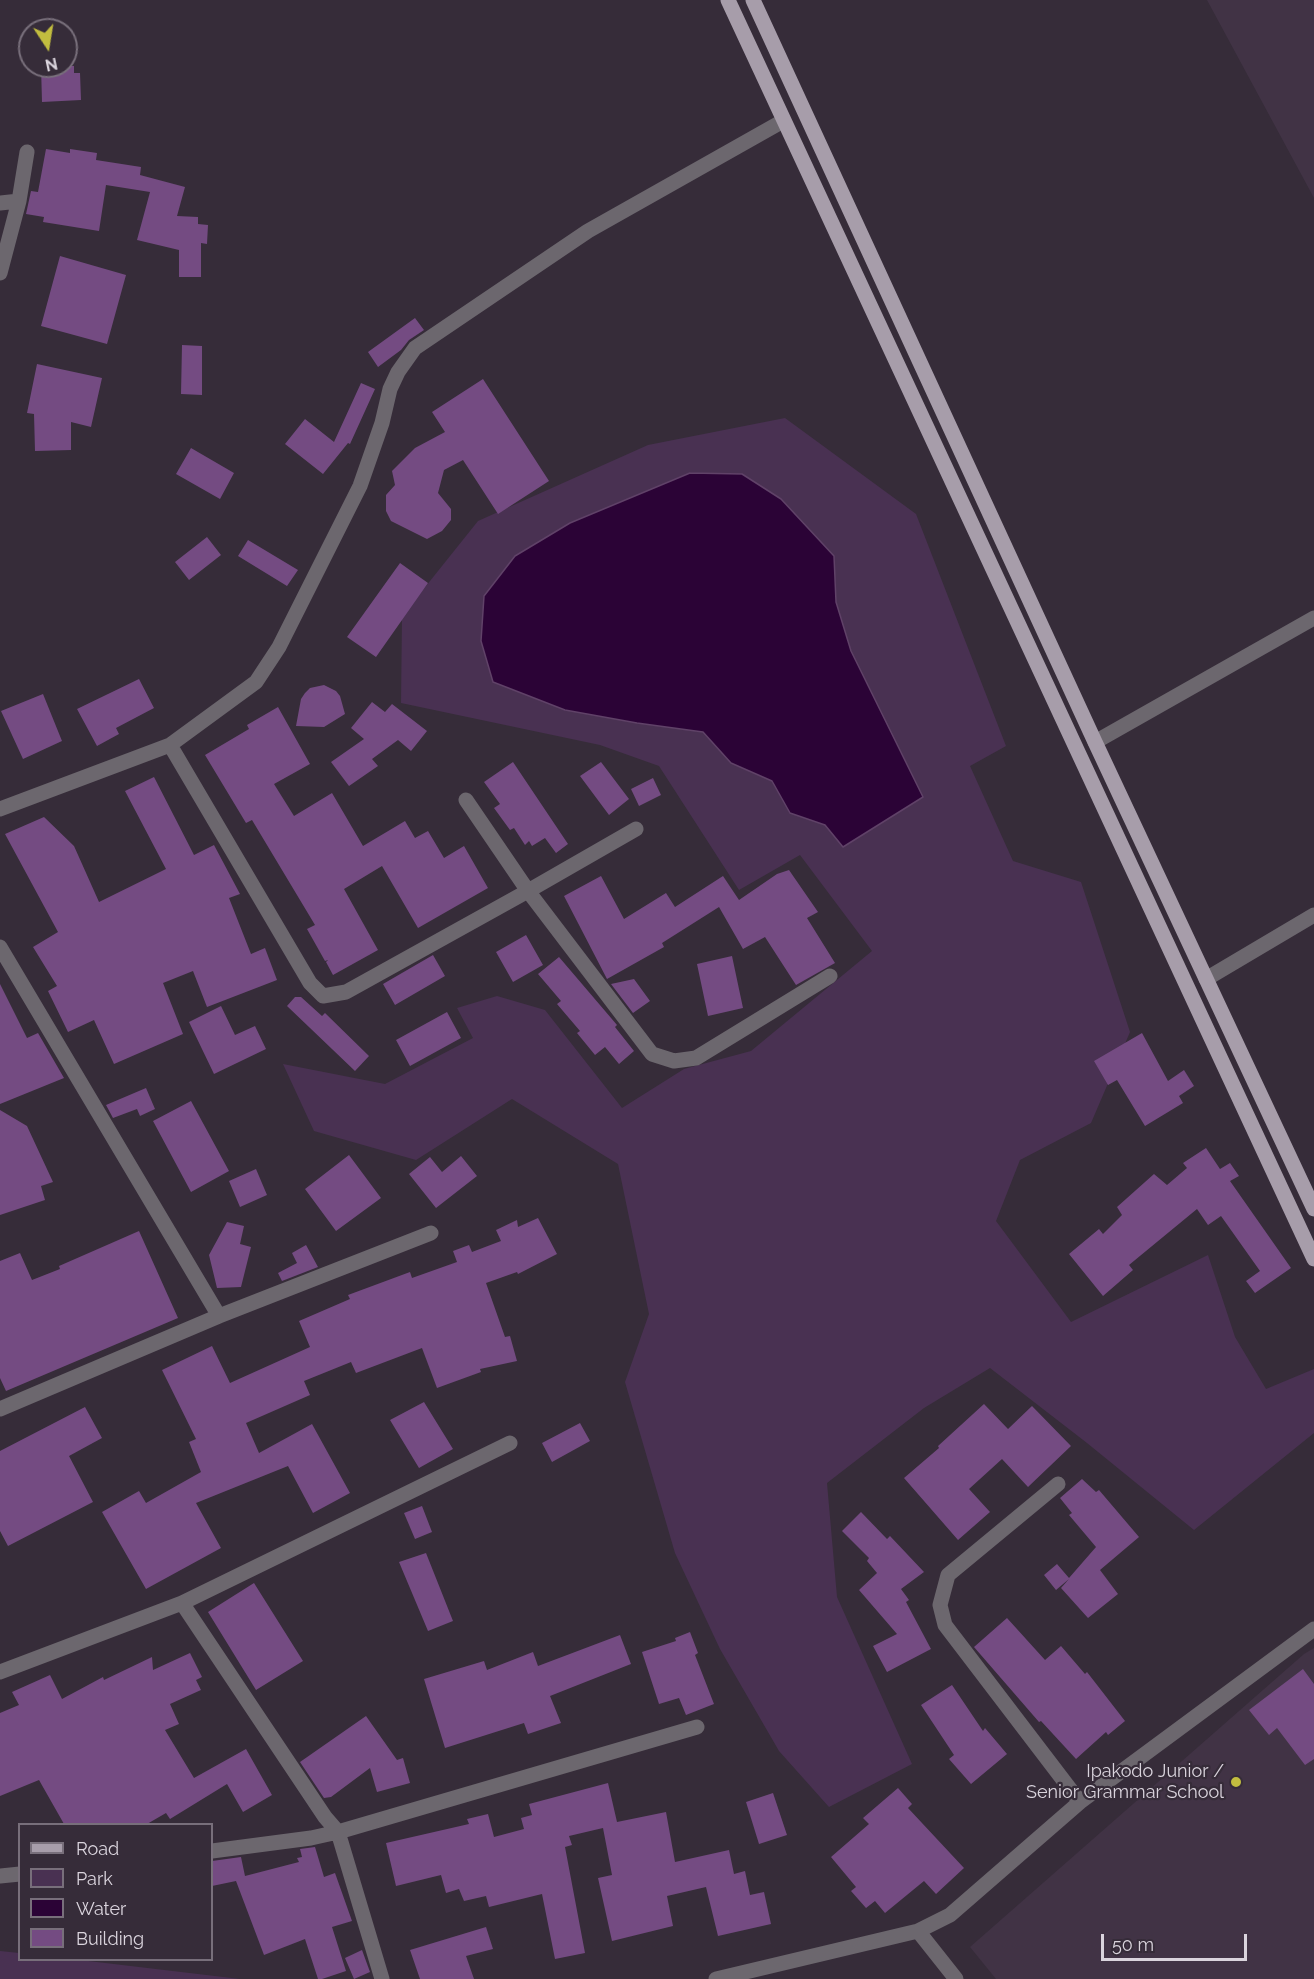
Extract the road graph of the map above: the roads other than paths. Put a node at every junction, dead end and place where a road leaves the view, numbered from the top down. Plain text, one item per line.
1 (728, 0) edge
2 (753, 0) edge
3 (783, 121) junction
4 (27, 152) dead end
5 (19, 201) junction
6 (0, 203) edge
7 (0, 273) edge
8 (1314, 618) edge
9 (1095, 742) junction
10 (170, 745) junction
11 (466, 800) dead end
12 (0, 809) edge
13 (636, 828) dead end
14 (528, 891) junction
15 (1314, 915) edge
16 (0, 947) edge
17 (830, 976) dead end
18 (1206, 979) junction
19 (1314, 1209) edge
20 (431, 1233) dead end
21 (1314, 1259) edge
22 (219, 1316) junction
23 (0, 1409) edge
24 (510, 1443) dead end
25 (1058, 1484) dead end
26 (182, 1603) junction
27 (1314, 1629) edge
28 (0, 1672) edge
29 (697, 1727) dead end
30 (1080, 1803) junction
31 (338, 1832) junction
32 (213, 1851) edge
33 (18, 1874) edge
34 (0, 1876) edge
35 (918, 1932) junction
36 (382, 1979) edge
37 (716, 1979) edge
38 (956, 1979) edge

1 - 3 main road
2 - 9 main road
3 - 10 street
3 - 21 main road
4 - 5 street
5 - 6 street
5 - 7 street
8 - 9 street
9 - 18 main road
10 - 12 street
10 - 14 street
11 - 14 street
13 - 14 street
14 - 17 street
15 - 18 street
16 - 22 street
18 - 19 main road
20 - 22 street
22 - 23 street
24 - 26 street
25 - 30 street
26 - 28 street
26 - 31 street
27 - 30 street
29 - 31 street
30 - 35 street
31 - 32 street
31 - 36 street
33 - 34 street
35 - 37 street
35 - 38 street

